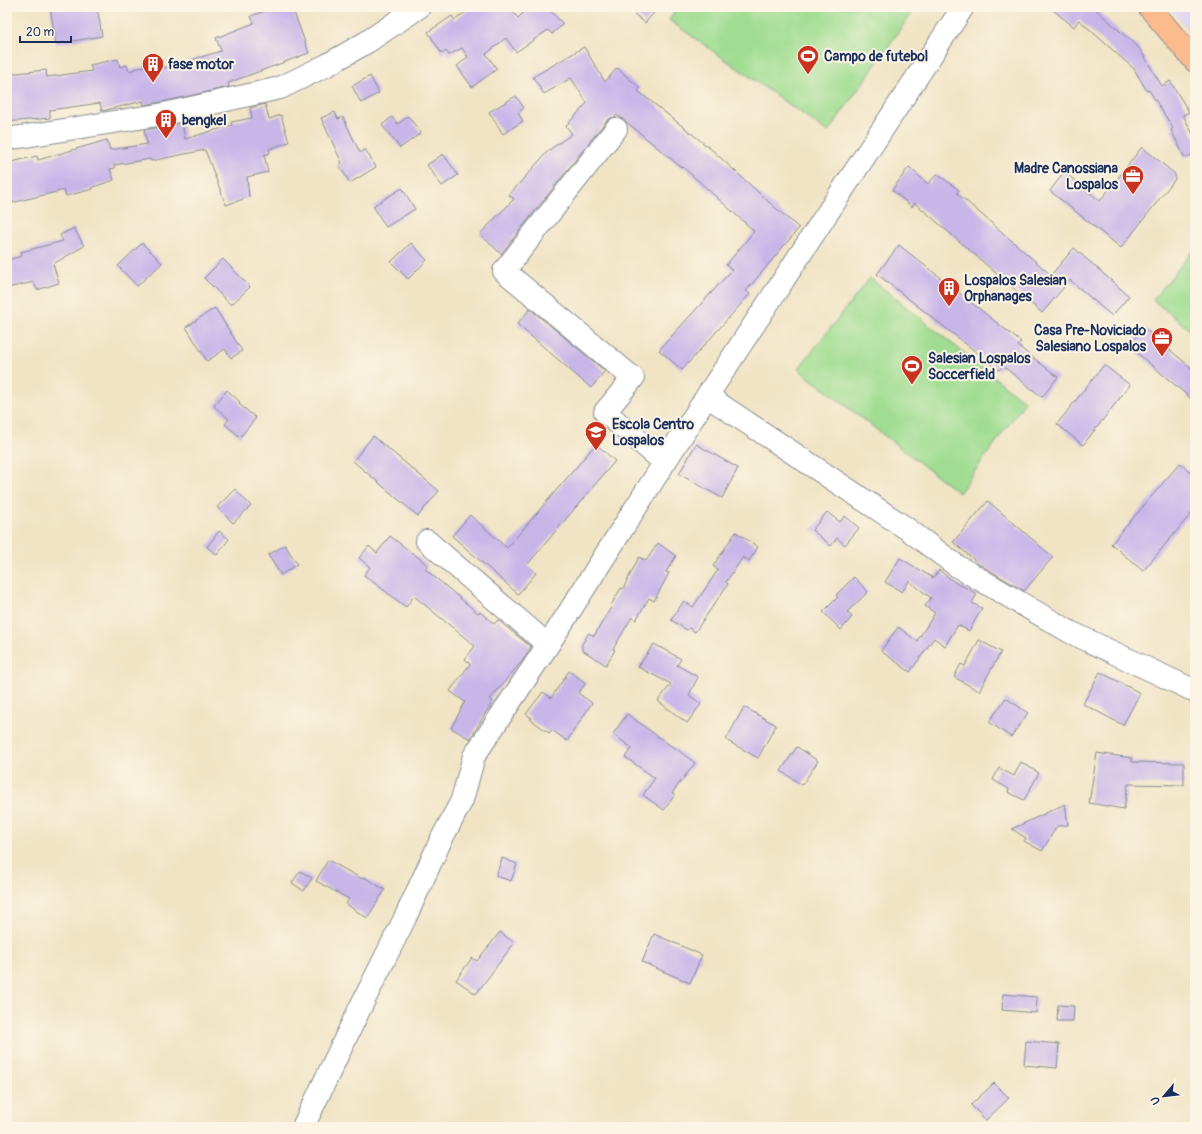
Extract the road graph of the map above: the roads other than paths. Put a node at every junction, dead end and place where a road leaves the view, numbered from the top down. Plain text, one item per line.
1 (419, 7) edge
2 (963, 7) edge
3 (1149, 7) edge
4 (1195, 61) edge
5 (616, 129) dead end
6 (7, 139) edge
7 (707, 396) junction
8 (664, 462) junction
9 (427, 542) dead end
10 (548, 645) junction
11 (1195, 691) edge
12 (303, 1127) edge

1 - 6 street
2 - 7 street
3 - 4 main road
5 - 8 street
7 - 8 street
7 - 11 street
8 - 10 street
9 - 10 street
10 - 12 street

